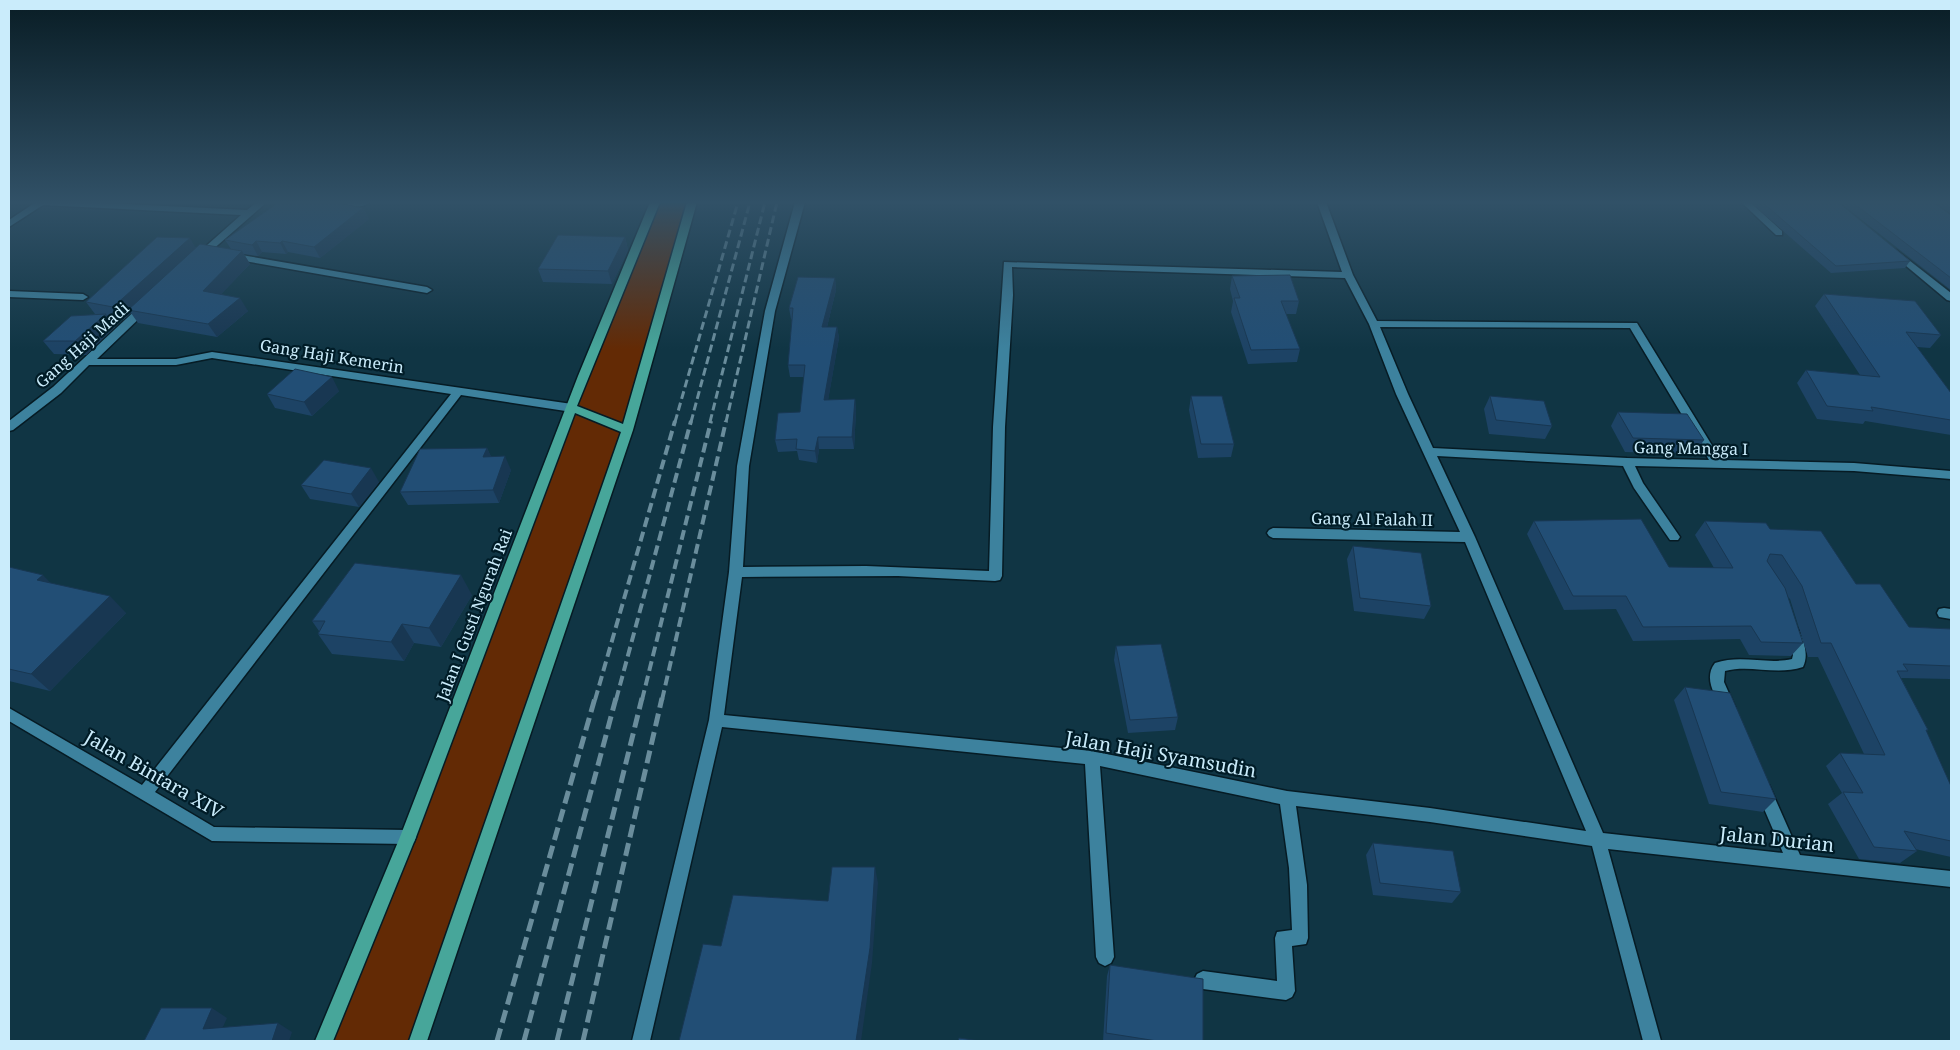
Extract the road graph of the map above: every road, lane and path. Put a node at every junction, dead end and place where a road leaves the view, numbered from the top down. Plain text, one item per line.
1 (634, 251) edge
2 (678, 251) edge
3 (787, 251) edge
4 (1339, 251) edge
5 (1892, 251) edge
6 (215, 253) joint
7 (191, 265) edge
8 (1348, 275) junction
9 (427, 290) dead end
10 (9, 294) edge
11 (83, 297) dead end
12 (156, 297) edge
13 (1951, 298) edge
14 (1374, 324) junction
15 (87, 362) junction
16 (458, 392) junction
17 (572, 408) junction
18 (9, 426) edge
19 (627, 430) junction
20 (1429, 452) junction
21 (1627, 462) junction
22 (1718, 464) junction
23 (1951, 475) edge
24 (1273, 532) dead end
25 (1674, 537) dead end
26 (1470, 538) junction
27 (736, 572) junction
28 (1787, 618) edge
29 (9, 714) edge
30 (1733, 718) edge
31 (716, 720) junction
32 (1092, 758) junction
33 (1760, 781) edge
34 (145, 793) junction
35 (1287, 798) junction
36 (408, 837) junction
37 (1598, 840) junction
38 (1795, 861) junction
39 (1951, 879) edge
40 (1105, 957) dead end
41 (1203, 980) edge
42 (324, 1041) edge
43 (418, 1041) edge
44 (641, 1041) edge
45 (1652, 1041) edge

1 - 17 main road, Jalan I Gusti Ngurah Rai
2 - 19 main road
3 - 27 street
4 - 8 street
5 - 13 street
6 - 7 street
6 - 9 street
8 - 14 street
8 - 27 street
10 - 11 street
12 - 15 street, Gang Haji Madi
14 - 20 street
14 - 22 street
15 - 16 street, Gang Haji Kemerin
15 - 18 street, Gang Haji Madi
16 - 17 street, Gang Haji Kemerin
16 - 34 street
17 - 19 main road
17 - 36 main road, Jalan I Gusti Ngurah Rai
19 - 43 main road
20 - 21 street, Gang Mangga I
20 - 26 street
21 - 22 street, Gang Mangga I
21 - 25 street
22 - 23 street, Gang Mangga I
24 - 26 street, Gang Al Falah II
26 - 37 street
27 - 31 street
28 - 30 street
29 - 34 street, Jalan Bintara XIV
31 - 32 street, Jalan Haji Syamsudin
31 - 44 street
32 - 35 street, Jalan Haji Syamsudin
32 - 40 street
33 - 38 street
34 - 36 street, Jalan Bintara XIV
35 - 37 street, Jalan Haji Syamsudin
35 - 41 street
36 - 42 main road, Jalan I Gusti Ngurah Rai
37 - 38 street, Jalan Durian
37 - 45 street
38 - 39 street, Jalan Durian

